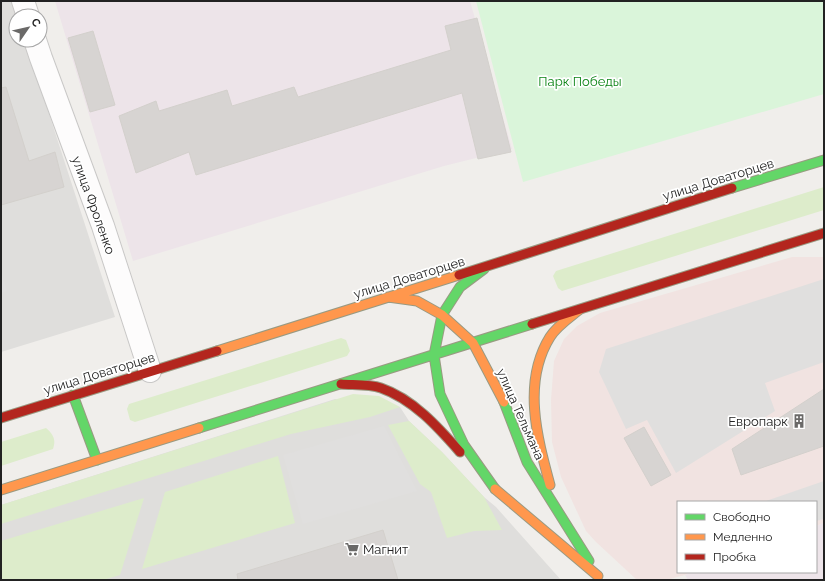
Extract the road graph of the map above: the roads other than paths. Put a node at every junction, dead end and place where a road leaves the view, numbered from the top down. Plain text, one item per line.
1 (37, 48) edge
2 (824, 160) edge
3 (824, 234) edge
4 (489, 266) junction
5 (388, 297) junction
6 (579, 310) junction
7 (442, 315) junction
8 (473, 343) junction
9 (434, 355) junction
10 (150, 371) junction
11 (341, 384) junction
12 (73, 396) junction
13 (1, 418) edge
14 (97, 460) junction
15 (1, 490) edge
16 (495, 490) junction
17 (556, 509) junction
18 (600, 578) edge

1 - 10 street, улица Фроленко
2 - 4 main road, улица Доваторцев
3 - 6 main road
4 - 5 main road, улица Доваторцев
4 - 7 main road, улица Тельмана
5 - 7 main road, улица Тельмана
5 - 10 main road, улица Доваторцев
6 - 8 main road
6 - 17 main road, улица Тельмана
7 - 8 main road, улица Тельмана
7 - 9 main road, улица Тельмана
8 - 9 main road
8 - 17 main road, улица Тельмана
9 - 11 main road
9 - 16 main road, улица Тельмана
10 - 12 main road, улица Доваторцев
11 - 14 main road
11 - 16 main road, улица Тельмана
12 - 13 main road, улица Доваторцев
12 - 14 main road
14 - 15 main road
16 - 18 main road, улица Тельмана
17 - 18 main road, улица Тельмана

